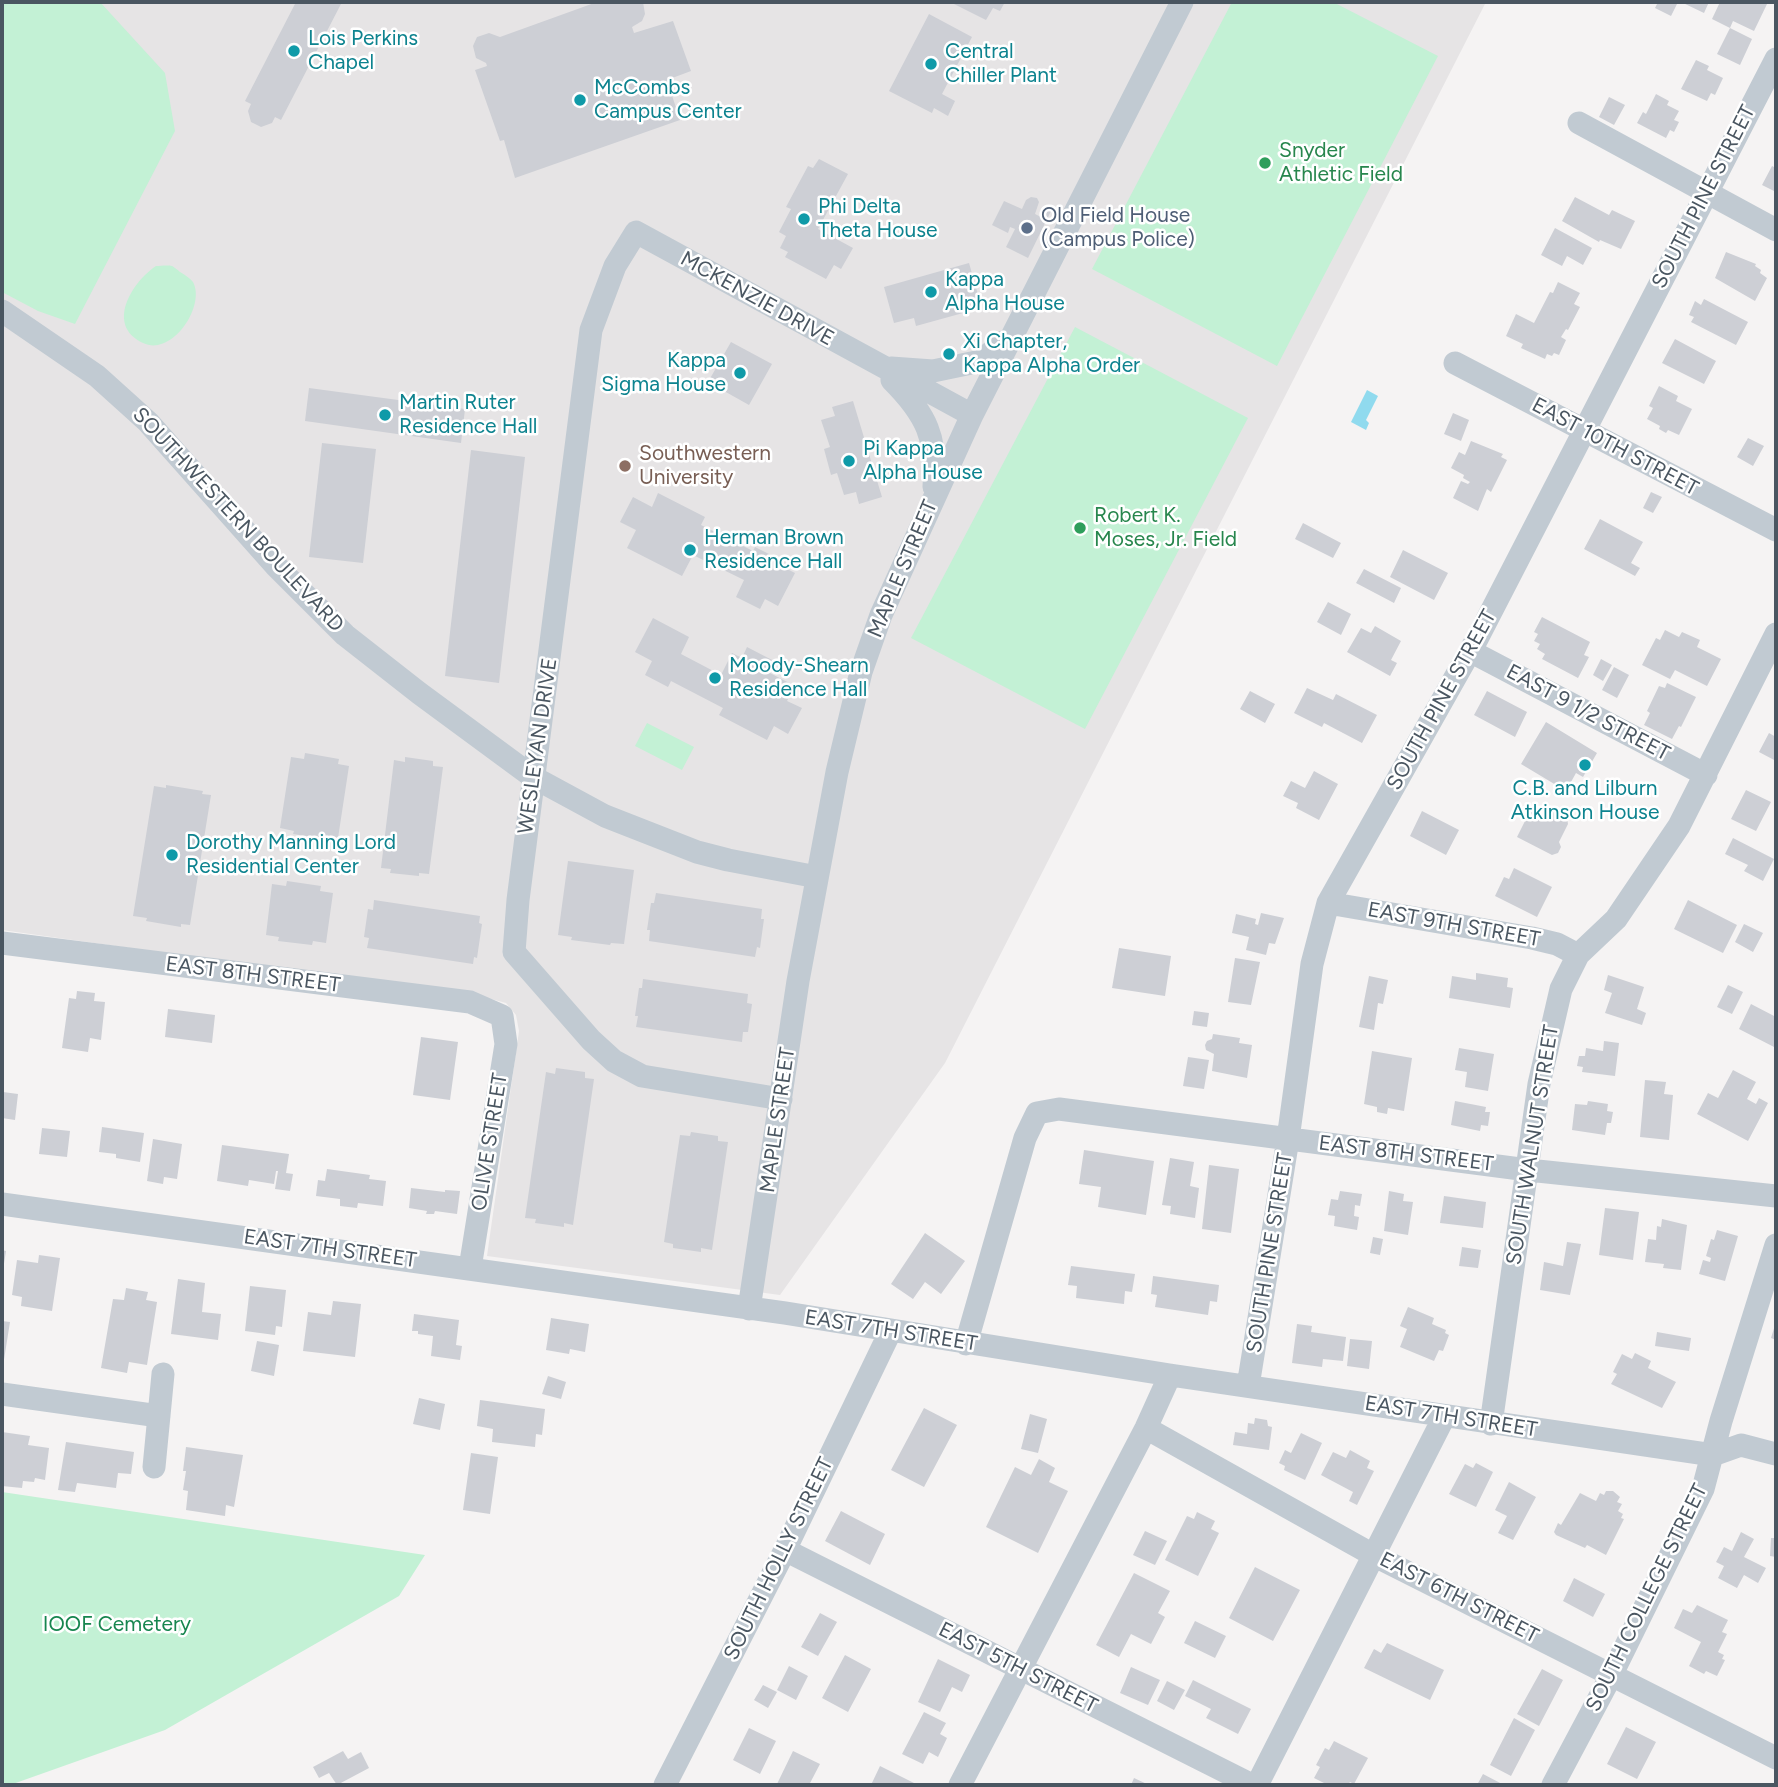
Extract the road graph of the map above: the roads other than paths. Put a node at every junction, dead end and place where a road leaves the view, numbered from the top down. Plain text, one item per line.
1 (1182, 2) edge
2 (1776, 59) edge
3 (1579, 123) dead end
4 (1706, 193) junction
5 (1776, 230) edge
6 (636, 232) joint
7 (2, 312) edge
8 (1012, 336) junction
9 (1455, 363) dead end
10 (878, 365) junction
11 (972, 415) junction
12 (1584, 431) junction
13 (933, 499) junction
14 (1776, 530) edge
15 (1776, 634) edge
16 (1470, 651) junction
17 (1706, 775) junction
18 (533, 777) junction
19 (817, 877) junction
20 (1328, 903) junction
21 (2, 943) edge
22 (1578, 955) junction
23 (502, 1016) joint
24 (781, 1099) junction
25 (1288, 1139) junction
26 (1528, 1170) junction
27 (1776, 1196) edge
28 (2, 1204) edge
29 (1776, 1245) edge
30 (470, 1268) junction
31 (749, 1309) junction
32 (891, 1331) junction
33 (966, 1343) junction
34 (163, 1374) dead end
35 (1170, 1376) junction
36 (1248, 1386) junction
37 (2, 1394) edge
38 (159, 1416) junction
39 (1444, 1417) junction
40 (1491, 1424) junction
41 (1146, 1428) junction
42 (1776, 1454) edge
43 (1713, 1455) junction
44 (154, 1467) dead end
45 (785, 1550) junction
46 (1375, 1556) junction
47 (1020, 1669) junction
48 (1612, 1674) junction
49 (1776, 1758) edge
50 (667, 1785) edge
51 (960, 1785) edge
52 (1254, 1785) edge
53 (1553, 1785) edge

1 - 8 street, MAPLE STREET
2 - 4 street, SOUTH PINE STREET
3 - 4 street
4 - 5 street
4 - 12 street, SOUTH PINE STREET
6 - 10 street, MCKENZIE DRIVE
6 - 18 street, WESLEYAN DRIVE
7 - 18 street, SOUTHWESTERN BOULEVARD
8 - 10 street, MCKENZIE DRIVE
8 - 11 street, MAPLE STREET
9 - 12 street, EAST 10TH STREET
10 - 11 street, MCKENZIE DRIVE
10 - 13 street, MCKENZIE DRIVE
11 - 13 street, MAPLE STREET
12 - 14 street, EAST 10TH STREET
12 - 16 street, SOUTH PINE STREET
13 - 19 street, MAPLE STREET
15 - 17 street, SOUTH WALNUT STREET
16 - 17 street, EAST 9 1/2 STREET
16 - 20 street, SOUTH PINE STREET
17 - 22 street, SOUTH WALNUT STREET
18 - 19 street, SOUTHWESTERN BOULEVARD
18 - 24 street, WESLEYAN DRIVE
19 - 24 street, MAPLE STREET
20 - 22 street, EAST 9TH STREET
20 - 25 street, SOUTH PINE STREET
21 - 23 street, EAST 8TH STREET
22 - 26 street, SOUTH WALNUT STREET
23 - 30 street, OLIVE STREET
24 - 31 street, MAPLE STREET
25 - 26 street, EAST 8TH STREET
25 - 33 street, EAST 8TH STREET
25 - 36 street, SOUTH PINE STREET
26 - 27 street, EAST 8TH STREET
26 - 40 street, SOUTH WALNUT STREET
28 - 30 street, EAST 7TH STREET
29 - 43 street, SOUTH COLLEGE STREET
30 - 31 street, EAST 7TH STREET
31 - 32 street, EAST 7TH STREET
32 - 33 street, EAST 7TH STREET
32 - 45 street, SOUTH HOLLY STREET
33 - 35 street, EAST 7TH STREET
34 - 38 street
35 - 36 street, EAST 7TH STREET
35 - 41 street
36 - 39 street, EAST 7TH STREET
37 - 38 street
38 - 44 street
39 - 40 street, EAST 7TH STREET
39 - 46 street
40 - 43 street, EAST 7TH STREET
41 - 46 street, EAST 6TH STREET
41 - 47 street
42 - 43 street, EAST 7TH STREET
43 - 48 street, SOUTH COLLEGE STREET
45 - 47 street, EAST 5TH STREET
45 - 50 street, SOUTH HOLLY STREET
46 - 48 street, EAST 6TH STREET
46 - 52 street
47 - 51 street
47 - 52 street, EAST 5TH STREET
48 - 49 street, EAST 6TH STREET
48 - 53 street, SOUTH COLLEGE STREET

